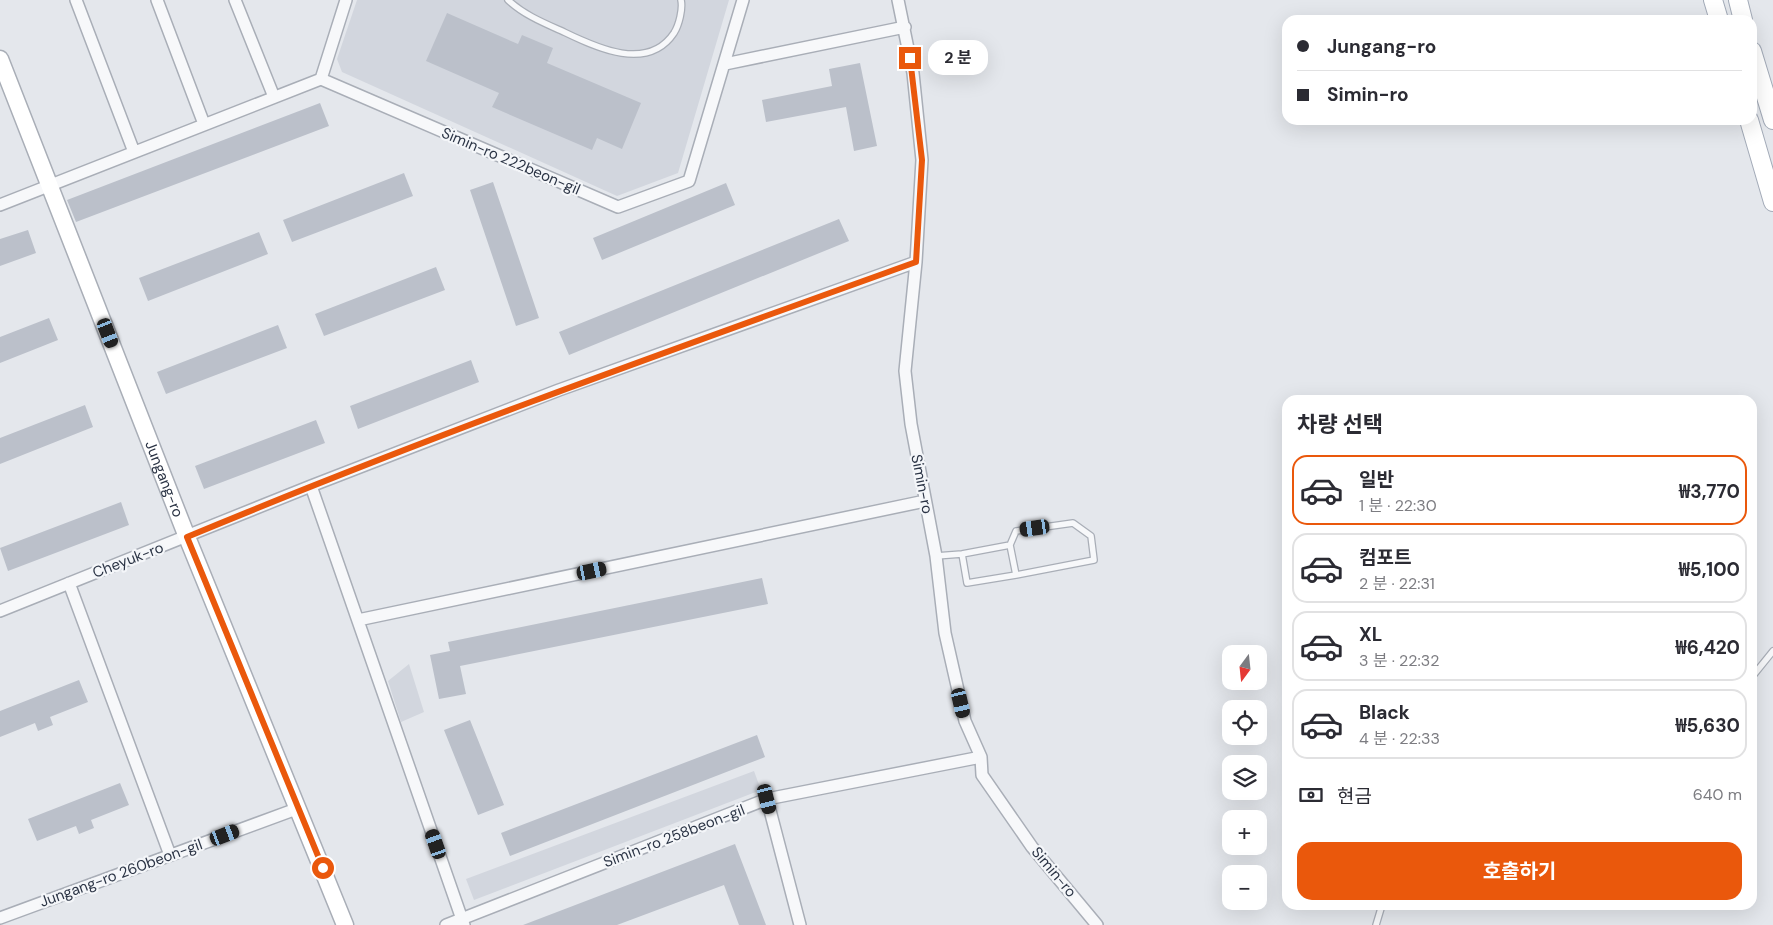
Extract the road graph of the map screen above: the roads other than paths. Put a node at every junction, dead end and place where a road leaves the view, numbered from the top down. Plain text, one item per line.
1 (76, 0) edge
2 (157, 0) edge
3 (235, 0) edge
4 (346, 0) edge
5 (508, 0) edge
6 (681, 0) edge
7 (743, 0) edge
8 (898, 0) edge
9 (1713, 0) edge
10 (1738, 0) edge
11 (1718, 15) edge
12 (1742, 15) edge
13 (905, 27) junction
14 (0, 59) edge
15 (725, 64) junction
16 (1757, 67) edge
17 (321, 79) junction
18 (274, 97) junction
19 (1773, 120) edge
20 (204, 124) junction
21 (1750, 125) edge
22 (134, 152) junction
23 (50, 185) junction
24 (1773, 202) edge
25 (0, 205) edge
26 (916, 262) junction
27 (311, 486) junction
28 (925, 501) junction
29 (187, 537) junction
30 (1010, 545) junction
31 (962, 554) junction
32 (936, 556) junction
33 (1016, 575) junction
34 (69, 583) junction
35 (0, 611) edge
36 (358, 620) junction
37 (1773, 650) edge
38 (1757, 671) edge
39 (981, 757) junction
40 (767, 799) junction
41 (299, 808) junction
42 (170, 855) junction
43 (1380, 910) edge
44 (0, 918) edge
45 (463, 922) edge
46 (345, 925) edge
47 (446, 925) edge
48 (800, 925) edge
49 (1097, 925) edge
50 (1376, 925) edge

1 - 22 street
2 - 20 street
3 - 18 street
4 - 17 street
5 - 6 lane
7 - 15 street
8 - 13 street, Simin-ro
9 - 11 main road
10 - 12 main road
13 - 15 street
13 - 26 street, Simin-ro
14 - 23 street, Jungang-ro
15 - 17 street, Simin-ro 222beon-gil
16 - 19 main road
17 - 18 street
18 - 20 street
20 - 22 street
21 - 24 main road
22 - 23 street
23 - 25 street
23 - 29 street, Jungang-ro
26 - 27 street, Cheyuk-ro
26 - 28 street, Simin-ro
27 - 29 street, Cheyuk-ro
27 - 36 street
28 - 32 street, Simin-ro
28 - 36 street
29 - 34 street, Cheyuk-ro
29 - 41 street, Jungang-ro
30 - 31 lane
30 - 33 lane
30 - 33 lane
31 - 32 lane
31 - 33 lane
32 - 39 street, Simin-ro
34 - 35 street, Cheyuk-ro
34 - 42 street
36 - 45 street
37 - 38 lane
39 - 40 street, Simin-ro 258beon-gil
39 - 49 street, Simin-ro
40 - 45 street, Simin-ro 258beon-gil
40 - 48 street
41 - 42 street, Jungang-ro 260beon-gil
41 - 46 street, Jungang-ro
42 - 44 street, Jungang-ro 260beon-gil
43 - 50 lane
45 - 47 street, Simin-ro 258beon-gil

